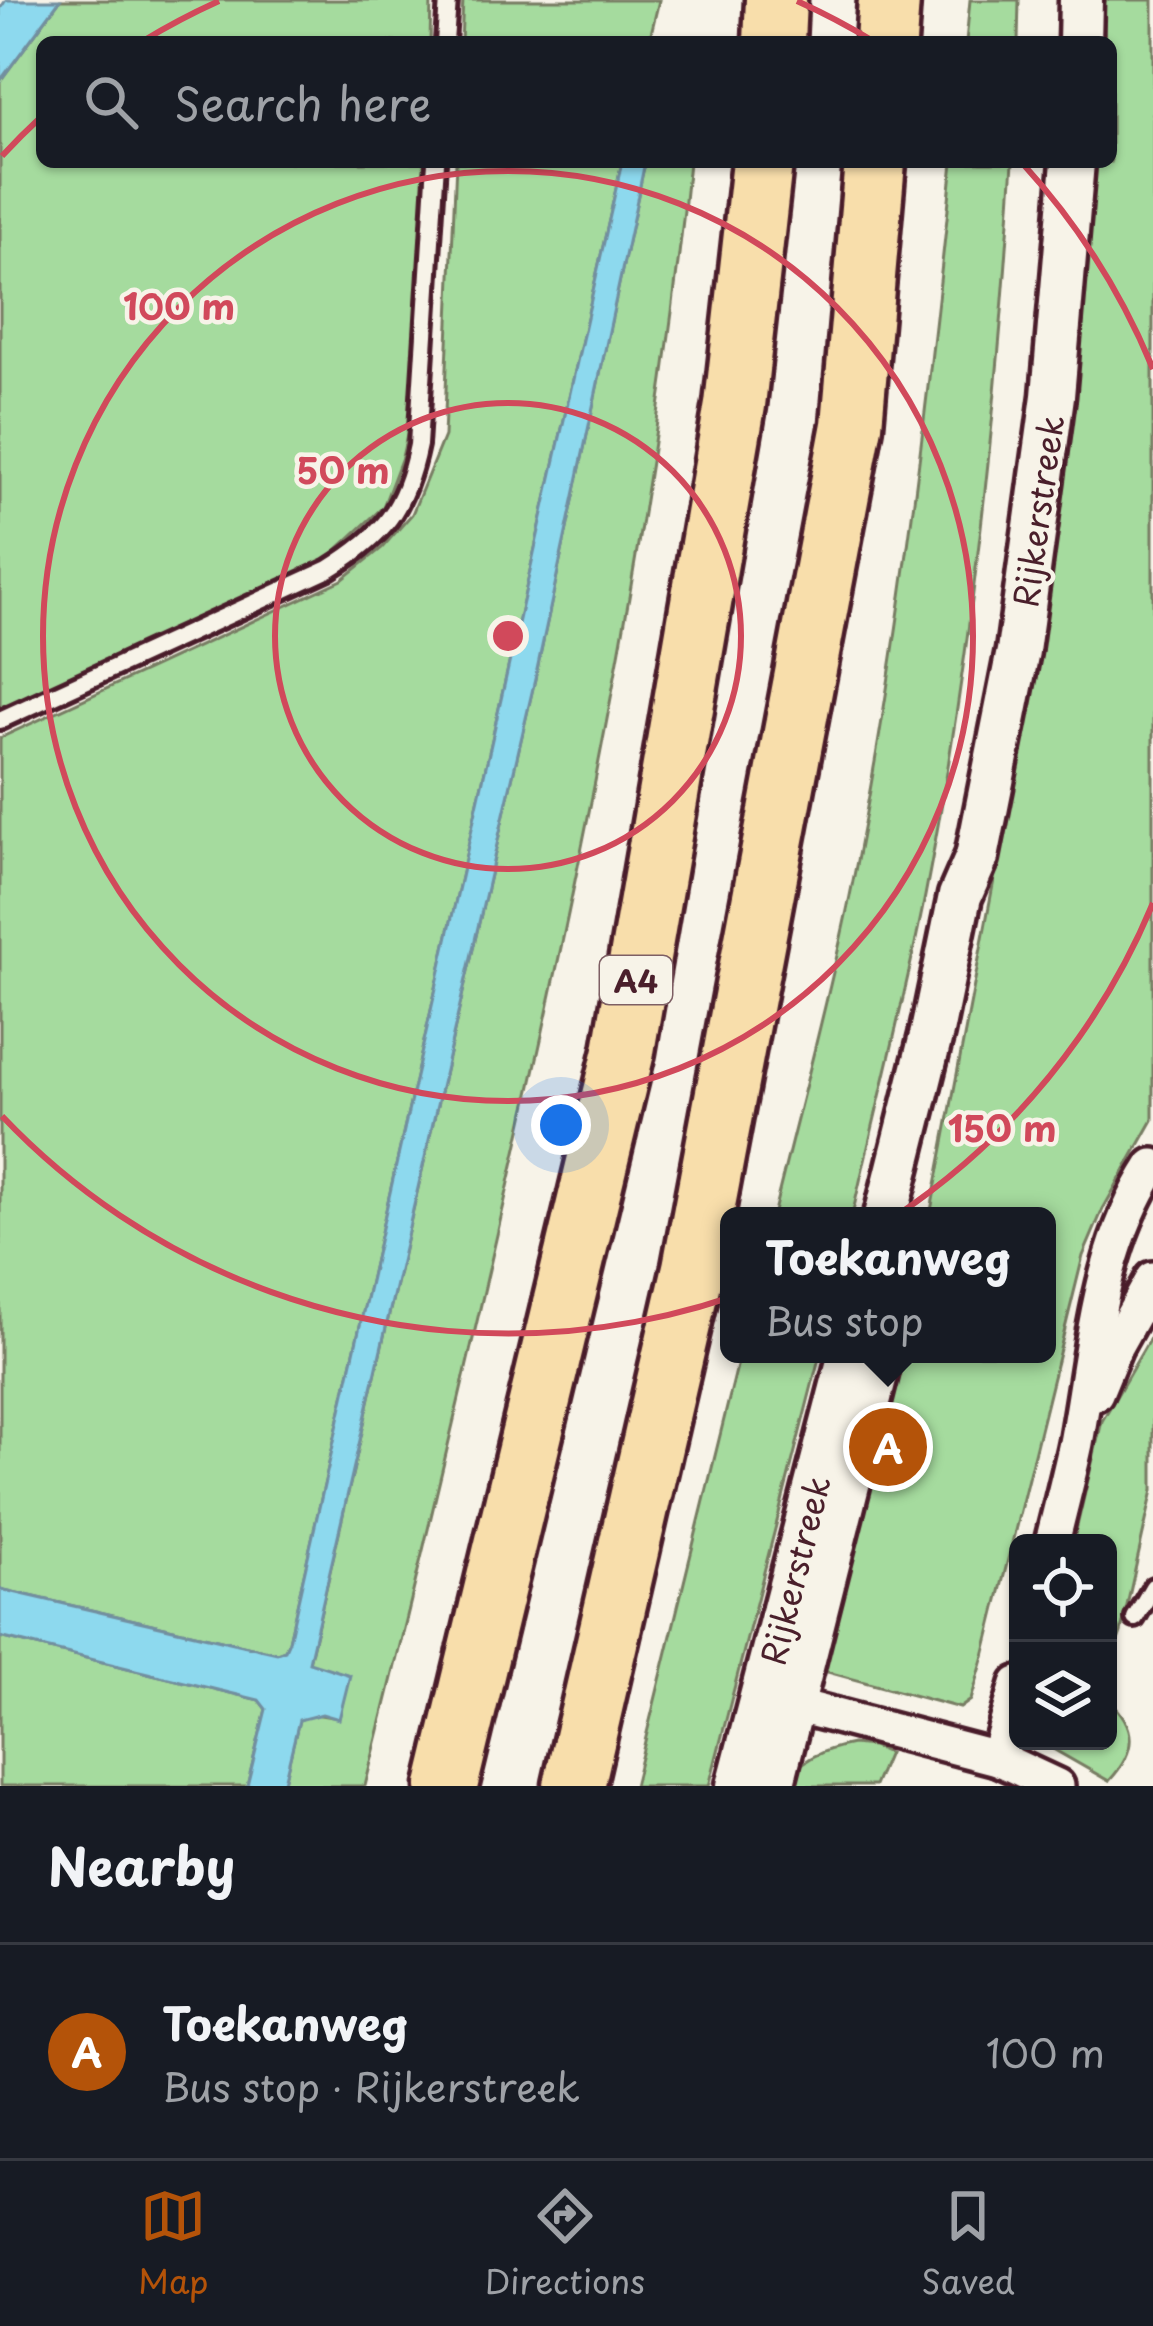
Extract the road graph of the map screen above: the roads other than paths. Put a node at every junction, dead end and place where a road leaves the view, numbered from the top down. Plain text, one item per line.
1 (448, 0) edge
2 (776, 0) edge
3 (889, 0) edge
4 (1081, 0) edge
5 (445, 36) edge
6 (774, 36) edge
7 (886, 36) edge
8 (1080, 36) edge
9 (436, 168) edge
10 (761, 168) edge
11 (874, 168) edge
12 (1073, 168) edge
13 (0, 720) edge
14 (976, 857) junction
15 (1153, 1166) edge
16 (888, 1207) edge
17 (912, 1207) edge
18 (1153, 1280) edge
19 (848, 1363) edge
20 (878, 1363) edge
21 (1076, 1445) junction
22 (1054, 1534) edge
23 (1153, 1587) edge
24 (1135, 1618) dead end
25 (778, 1701) junction
26 (1009, 1716) edge
27 (997, 1758) junction
28 (447, 1786) edge
29 (574, 1786) edge
30 (738, 1786) edge
31 (772, 1786) edge
32 (1057, 1786) edge

1 - 5 lane
2 - 6 highway
3 - 7 highway
4 - 8 street
9 - 13 lane
10 - 28 highway, A4
11 - 29 highway
12 - 14 street, Rijkerstreek
14 - 16 street, Rijkerstreek
14 - 17 street, Rijkerstreek
15 - 21 street
18 - 21 street
19 - 25 street, Rijkerstreek
20 - 25 street, Rijkerstreek
21 - 22 street
23 - 24 lane
25 - 27 street
25 - 30 street, Rijkerstreek
25 - 31 street, Rijkerstreek
26 - 27 street
27 - 32 street

